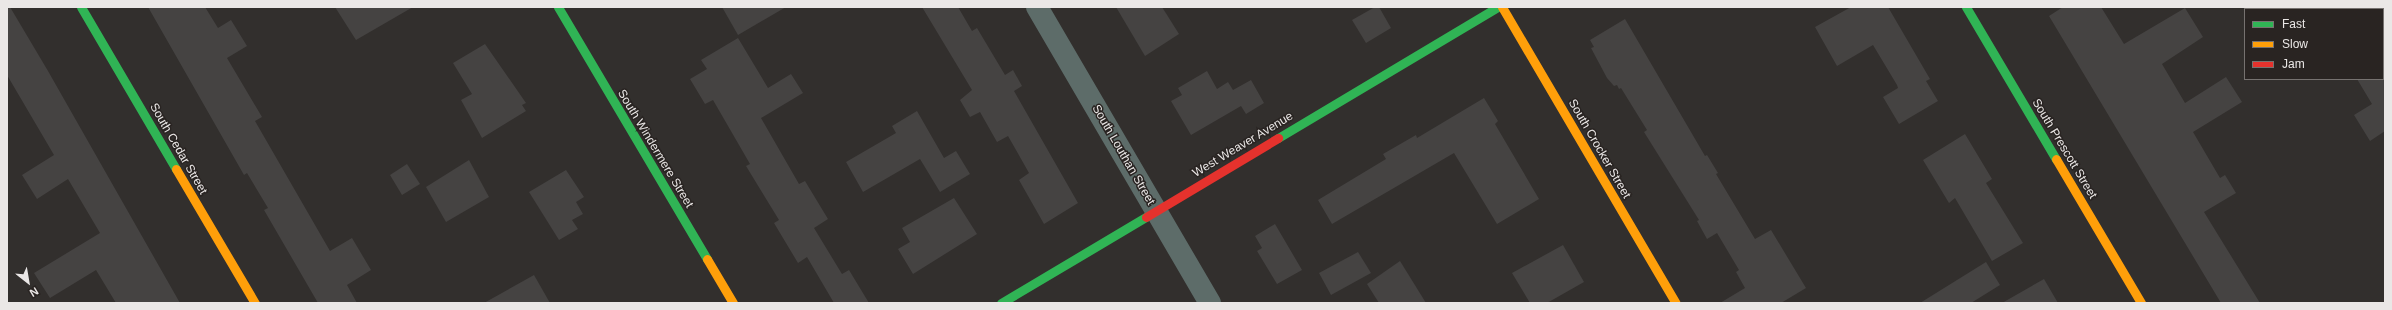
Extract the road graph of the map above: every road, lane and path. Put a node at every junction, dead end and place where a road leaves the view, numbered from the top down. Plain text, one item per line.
1 (81, 7) edge
2 (558, 7) edge
3 (1037, 7) edge
4 (1498, 7) edge
5 (1502, 7) edge
6 (1966, 7) edge
7 (1156, 211) junction
8 (255, 303) edge
9 (733, 303) edge
10 (1001, 303) edge
11 (1210, 303) edge
12 (1676, 303) edge
13 (2141, 303) edge

1 - 8 street, South Cedar Street
2 - 9 street, South Windermere Street
3 - 7 street, South Louthan Street
4 - 7 street, West Weaver Avenue
5 - 12 street, South Crocker Street
6 - 13 street, South Prescott Street
7 - 10 street, West Weaver Avenue
7 - 11 street, South Louthan Street

